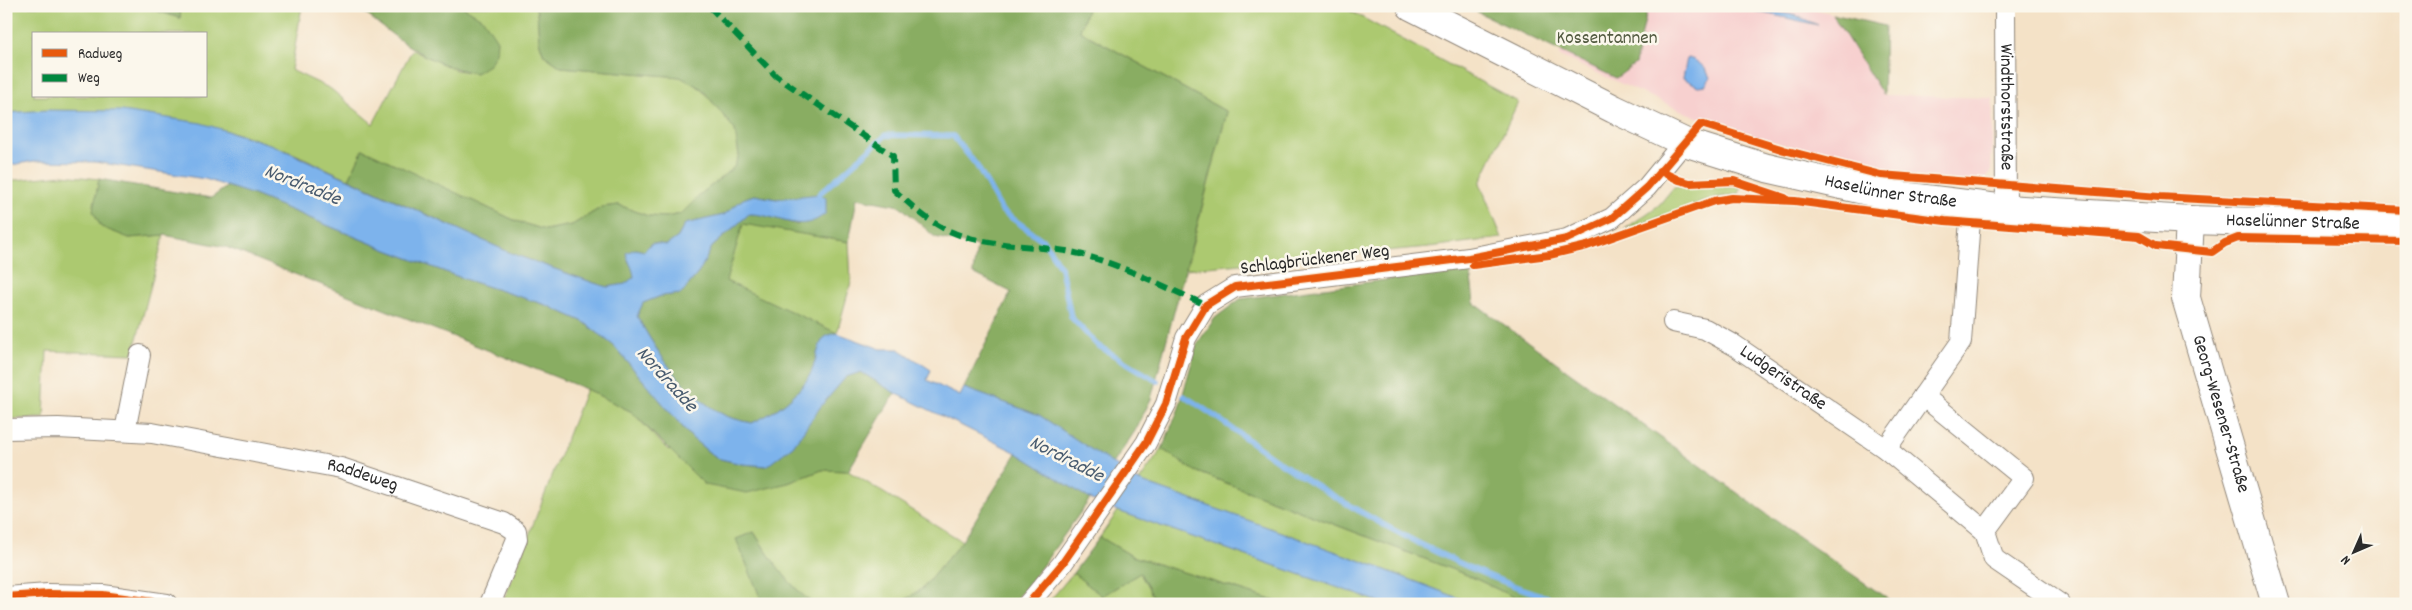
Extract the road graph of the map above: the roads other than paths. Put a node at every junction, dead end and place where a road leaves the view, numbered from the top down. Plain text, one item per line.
1 (1411, 6) edge
2 (2005, 6) edge
3 (1684, 142) junction
4 (1971, 206) junction
5 (2006, 209) junction
6 (2190, 220) junction
7 (2406, 226) edge
8 (1673, 322) dead end
9 (140, 355) dead end
10 (1923, 396) junction
11 (6, 429) edge
12 (125, 431) junction
13 (1886, 448) junction
14 (1986, 531) junction
15 (6, 597) edge
16 (167, 604) edge
17 (490, 604) edge
18 (1028, 604) edge
19 (2060, 604) edge
20 (2276, 604) edge

1 - 3 street, Haselünner Straße
2 - 5 street, Windthorststraße
3 - 4 street, Haselünner Straße
3 - 18 street, Schlagbrückener Weg
4 - 5 street, Haselünner Straße
4 - 10 street
5 - 6 street, Haselünner Straße
6 - 7 street, Haselünner Straße
6 - 20 street, Georg-Wesener-Straße
8 - 13 street, Ludgeristraße
9 - 12 street
10 - 13 street
10 - 14 street
11 - 12 street, Raddeweg
12 - 17 street, Raddeweg
13 - 14 street, Ludgeristraße
14 - 19 street
15 - 16 street

